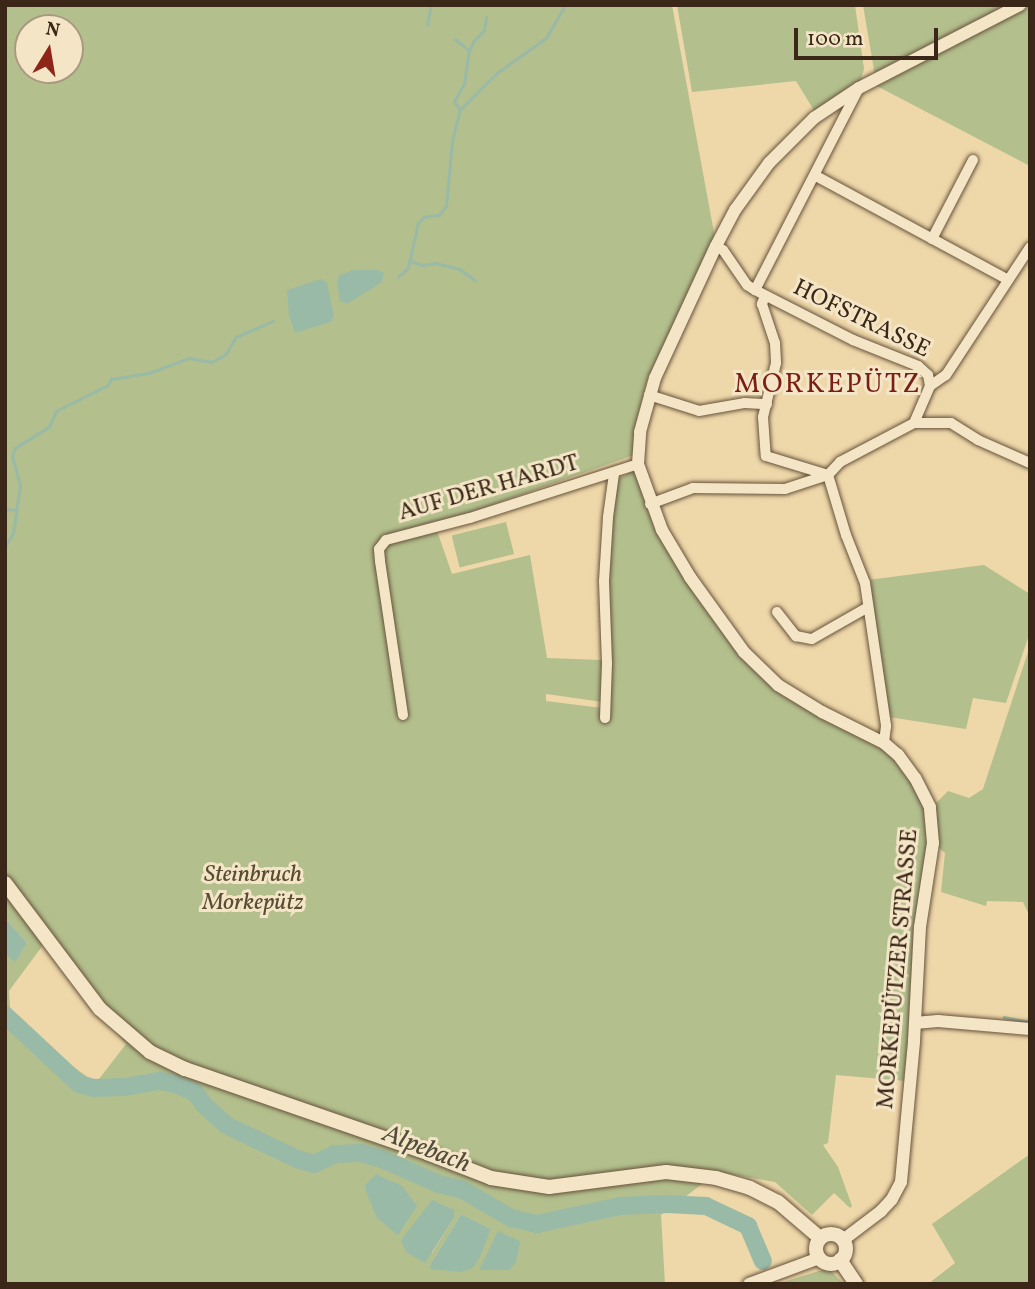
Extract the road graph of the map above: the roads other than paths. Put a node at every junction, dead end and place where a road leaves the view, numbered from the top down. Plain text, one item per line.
1 (1020, 5) edge
2 (859, 88) junction
3 (974, 160) dead end
4 (816, 176) junction
5 (932, 239) junction
6 (716, 246) junction
7 (1030, 247) edge
8 (1008, 279) junction
9 (760, 293) junction
10 (930, 386) junction
11 (649, 395) junction
12 (768, 404) junction
13 (914, 423) junction
14 (1030, 463) edge
15 (638, 464) junction
16 (614, 474) junction
17 (828, 475) junction
18 (650, 504) junction
19 (868, 607) junction
20 (777, 612) dead end
21 (402, 715) dead end
22 (605, 718) dead end
23 (884, 743) junction
24 (5, 883) edge
25 (915, 1023) junction
26 (1030, 1029) edge
27 (820, 1238) junction
28 (843, 1240) junction
29 (819, 1258) junction
30 (840, 1261) junction
31 (749, 1284) edge
32 (856, 1284) edge

1 - 2 street, MORKEPÜTZER STRASSE
2 - 4 street
2 - 6 street, MORKEPÜTZER STRASSE
3 - 5 street
4 - 5 street
4 - 9 street
5 - 8 street
6 - 9 street, HOFSTRASSE
6 - 11 street, MORKEPÜTZER STRASSE
7 - 8 street
8 - 10 street
9 - 10 street, HOFSTRASSE
9 - 12 street
10 - 13 street, HOFSTRASSE
11 - 12 street
11 - 15 street, MORKEPÜTZER STRASSE
12 - 17 street
13 - 14 street
13 - 17 street
15 - 16 street, AUF DER HARDT
15 - 18 street, MORKEPÜTZER STRASSE
16 - 21 street, AUF DER HARDT
16 - 22 street, AUF DER HARDT
17 - 18 street
17 - 19 street
18 - 23 street, MORKEPÜTZER STRASSE
19 - 20 street
19 - 23 street
23 - 25 street, MORKEPÜTZER STRASSE
24 - 27 main road
25 - 26 street
25 - 28 street, MORKEPÜTZER STRASSE
27 - 28 main road
27 - 29 main road
28 - 30 main road
29 - 30 main road
29 - 31 street
30 - 32 main road

